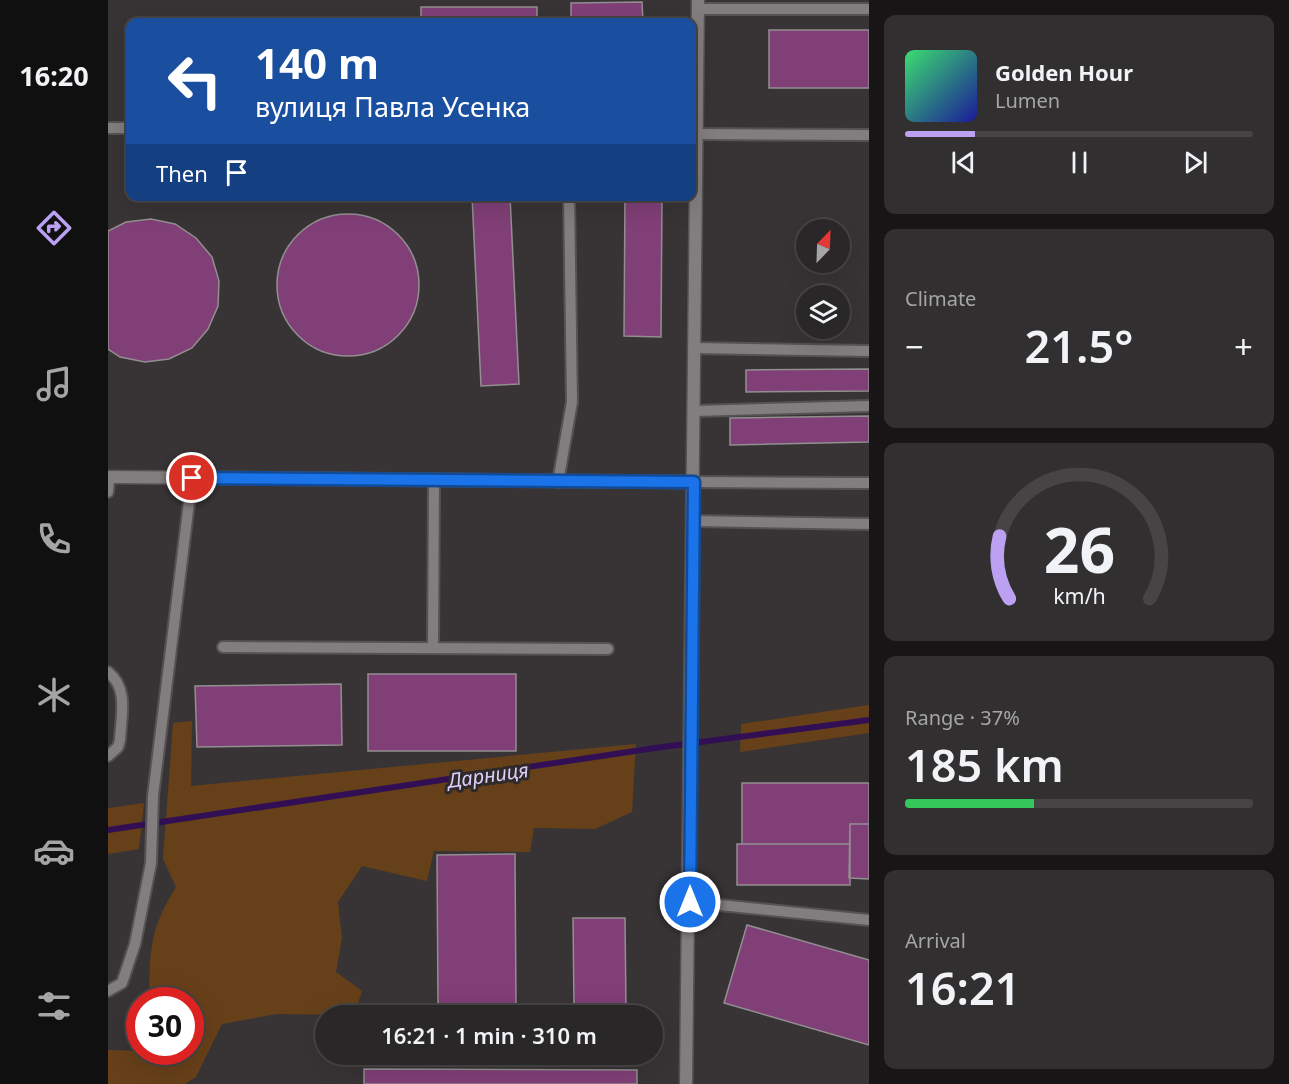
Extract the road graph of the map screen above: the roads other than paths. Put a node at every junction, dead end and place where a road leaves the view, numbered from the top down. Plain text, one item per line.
1 (698, 4) edge
2 (869, 9) edge
3 (108, 128) edge
4 (126, 128) edge
5 (697, 134) junction
6 (869, 135) edge
7 (569, 201) edge
8 (696, 348) junction
9 (869, 351) edge
10 (869, 406) edge
11 (695, 411) junction
12 (109, 477) edge
13 (192, 478) junction
14 (434, 480) junction
15 (558, 482) junction
16 (694, 482) junction
17 (869, 483) edge
18 (108, 492) edge
19 (694, 521) junction
20 (869, 524) edge
21 (223, 647) dead end
22 (433, 648) junction
23 (608, 649) dead end
24 (108, 672) edge
25 (108, 756) edge
26 (690, 902) junction
27 (869, 920) edge
28 (108, 991) edge
29 (686, 1084) edge

1 - 2 lane
1 - 5 street
3 - 4 lane
5 - 6 lane
5 - 8 street
7 - 15 lane
8 - 9 lane
8 - 11 street
10 - 11 lane
11 - 16 street
12 - 13 street
12 - 18 lane
13 - 14 street
13 - 28 lane
14 - 15 street
14 - 22 lane
15 - 16 street
16 - 17 lane
16 - 19 street
19 - 20 lane
19 - 26 street
21 - 22 lane
22 - 23 lane
24 - 25 lane
26 - 27 lane
26 - 29 street

